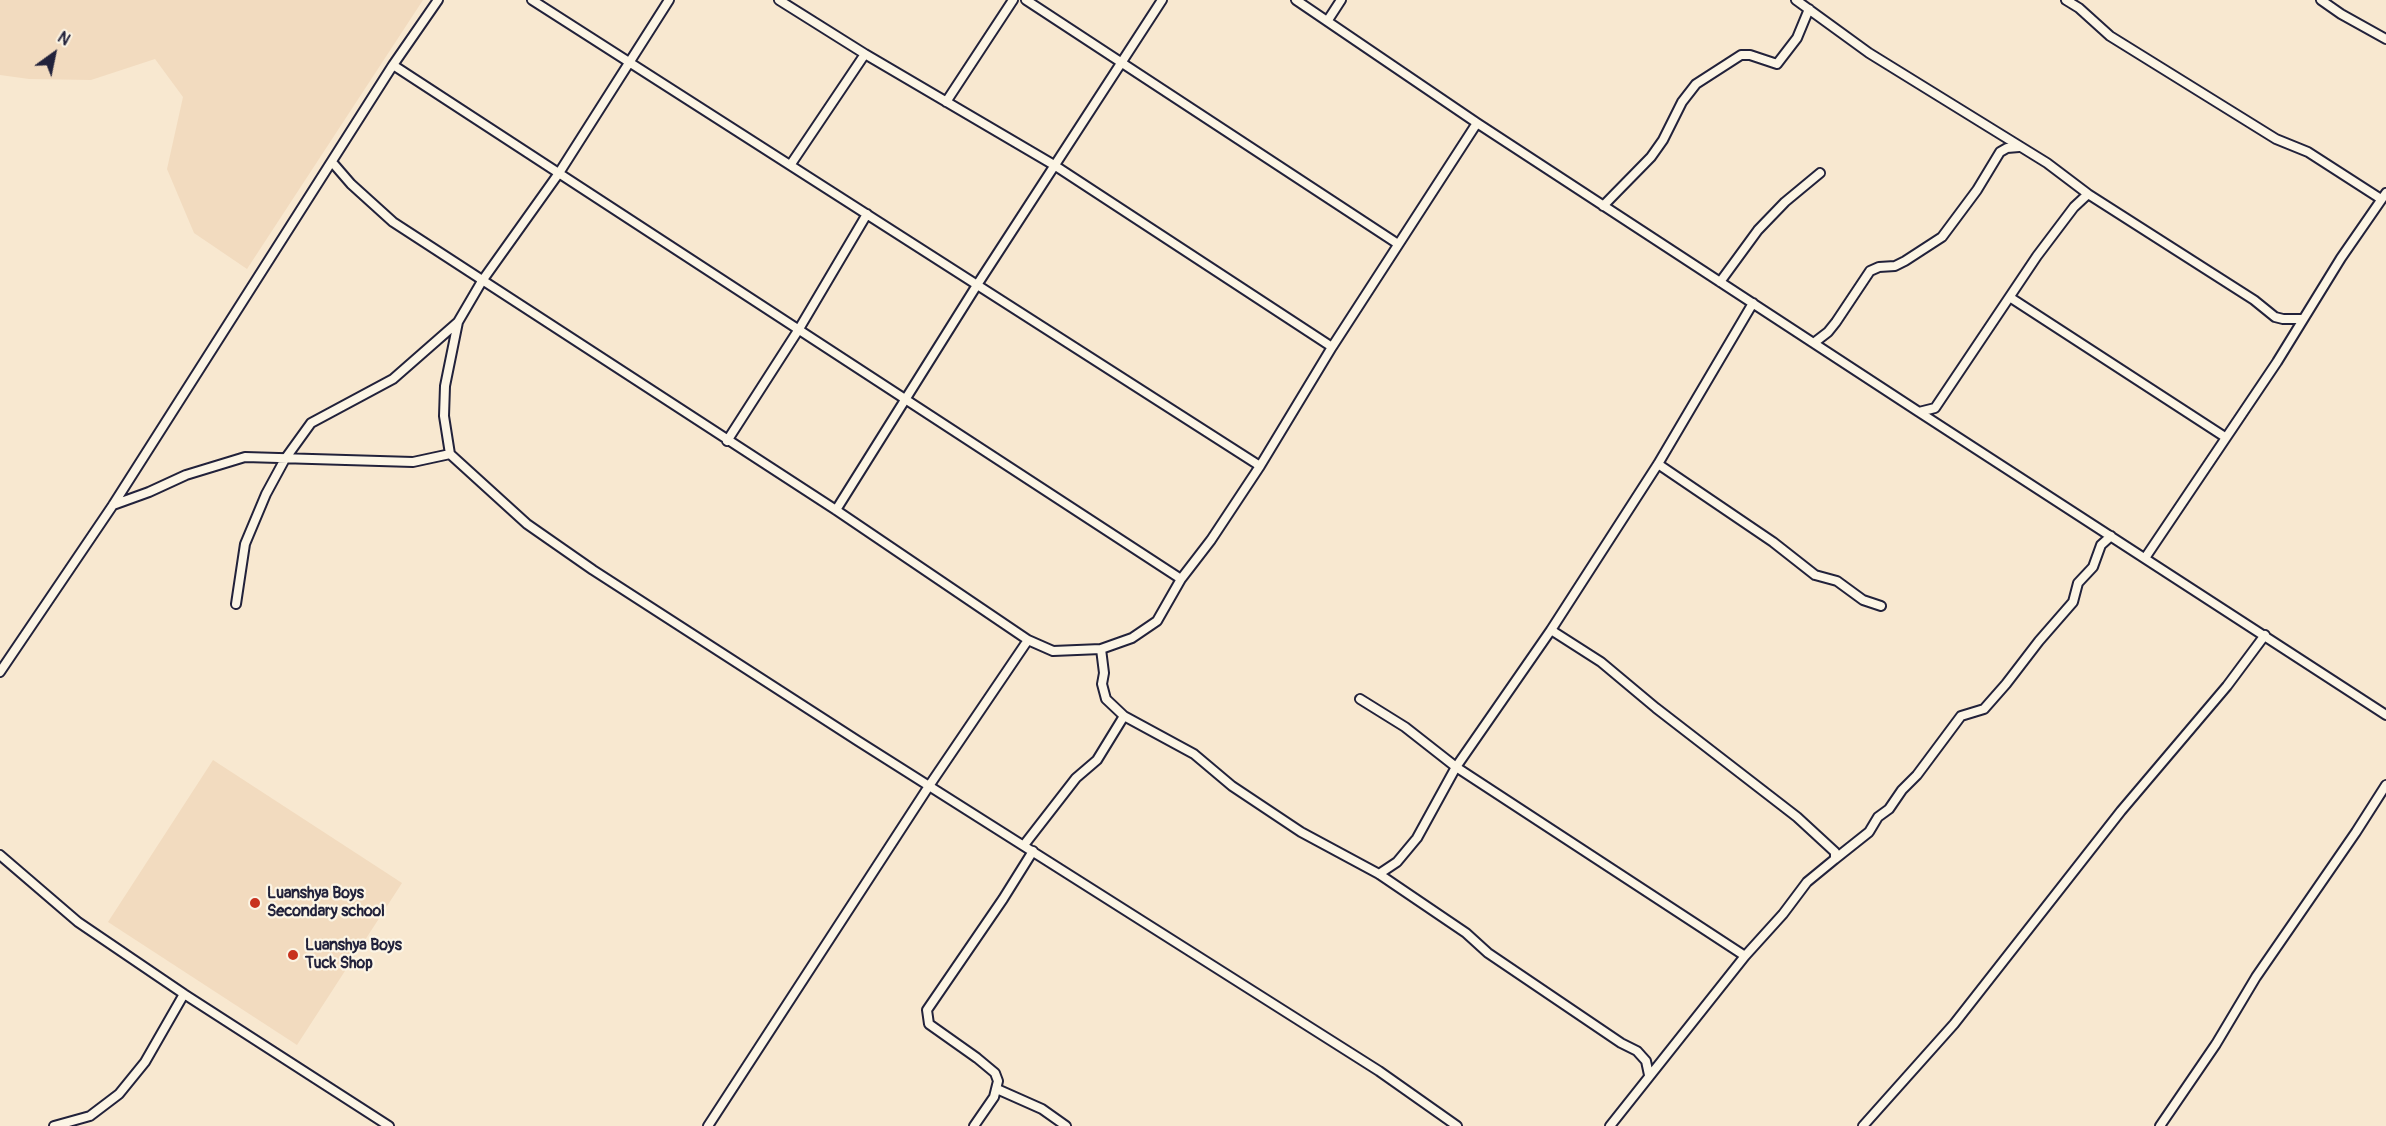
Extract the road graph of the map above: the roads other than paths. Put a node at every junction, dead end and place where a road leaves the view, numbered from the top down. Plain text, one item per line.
1 (438, 0) edge
2 (532, 0) edge
3 (669, 0) edge
4 (779, 0) edge
5 (1014, 0) edge
6 (1026, 0) edge
7 (1162, 0) edge
8 (1296, 0) edge
9 (1341, 0) edge
10 (1796, 0) edge
11 (2066, 0) edge
12 (2321, 0) edge
13 (1809, 9) junction
14 (1328, 20) junction
15 (2386, 39) edge
16 (865, 54) junction
17 (630, 62) junction
18 (1120, 63) junction
19 (393, 65) junction
20 (946, 102) junction
21 (1477, 123) junction
22 (2020, 146) junction
23 (332, 162) junction
24 (791, 164) junction
25 (1054, 165) junction
26 (1820, 173) dead end
27 (559, 174) junction
28 (2088, 194) junction
29 (2384, 196) edge
30 (1603, 206) junction
31 (867, 214) junction
32 (1398, 244) junction
33 (482, 281) junction
34 (1720, 282) junction
35 (976, 285) junction
36 (2011, 298) junction
37 (1754, 303) junction
38 (2303, 319) junction
39 (458, 322) junction
40 (800, 329) junction
41 (1815, 342) junction
42 (1332, 347) junction
43 (904, 400) junction
44 (1919, 412) junction
45 (2225, 437) junction
46 (727, 441) junction
47 (450, 454) junction
48 (285, 459) junction
49 (1658, 464) junction
50 (1260, 466) junction
51 (113, 505) junction
52 (836, 510) junction
53 (2111, 536) junction
54 (2145, 558) junction
55 (1181, 579) junction
56 (236, 604) dead end
57 (1881, 606) dead end
58 (1551, 630) junction
59 (2265, 635) junction
60 (1028, 640) junction
61 (1101, 649) junction
62 (0, 672) edge
63 (1360, 699) dead end
64 (2385, 713) edge
65 (1124, 716) junction
66 (1456, 767) junction
67 (2386, 785) edge
68 (929, 786) junction
69 (1024, 845) junction
70 (1033, 851) junction
71 (0, 855) edge
72 (1834, 859) junction
73 (1379, 874) junction
74 (1745, 956) junction
75 (184, 994) junction
76 (1649, 1075) junction
77 (998, 1089) junction
78 (90, 1116) junction
79 (54, 1126) edge
80 (93, 1126) edge
81 (389, 1126) edge
82 (708, 1126) edge
83 (974, 1126) edge
84 (1066, 1126) edge
85 (1456, 1126) edge
86 (1610, 1126) edge
87 (1863, 1126) edge
88 (2160, 1126) edge

1 - 19 street
2 - 17 street
3 - 17 street
4 - 16 street
5 - 20 street
6 - 18 street
7 - 18 street
8 - 14 street
9 - 14 street
10 - 13 street
11 - 29 street
12 - 15 street
13 - 22 street
13 - 30 street
14 - 21 street
16 - 20 street
16 - 24 street
17 - 24 street
17 - 27 street
18 - 25 street
18 - 32 street
19 - 23 street
19 - 27 street
20 - 25 street
21 - 30 street
21 - 32 street
22 - 28 street
22 - 41 street
23 - 33 street
23 - 51 street
24 - 31 street
25 - 35 street
25 - 42 street
26 - 34 street
27 - 33 street
27 - 40 street
28 - 36 street
28 - 38 street
29 - 38 street
30 - 34 street
31 - 35 street
31 - 40 street
32 - 42 street
33 - 39 street
33 - 46 street
34 - 37 street
35 - 43 street
35 - 50 street
36 - 44 street
36 - 45 street
37 - 41 street
37 - 49 street
38 - 45 street
39 - 47 street
39 - 48 street
40 - 43 street
40 - 46 street
41 - 44 street
42 - 50 street
43 - 52 street
43 - 55 street
44 - 53 street
45 - 54 street
46 - 52 street
47 - 48 street
47 - 68 street
48 - 51 street
48 - 56 street
49 - 57 street
49 - 58 street
50 - 55 street
51 - 62 street
52 - 60 street
53 - 54 street
53 - 72 street
54 - 59 street
55 - 61 street
58 - 66 street
58 - 72 street
59 - 64 street
59 - 87 street
60 - 61 street
60 - 68 street
61 - 65 street
63 - 66 street
65 - 69 street
65 - 73 street
66 - 73 street
66 - 74 street
67 - 88 street
68 - 69 street
68 - 82 street
69 - 70 street
70 - 77 street
70 - 85 street
71 - 75 street
72 - 74 street
73 - 76 street
74 - 76 street
75 - 78 street
75 - 81 street
76 - 86 street
77 - 83 street
77 - 84 street
78 - 79 street
78 - 80 street

